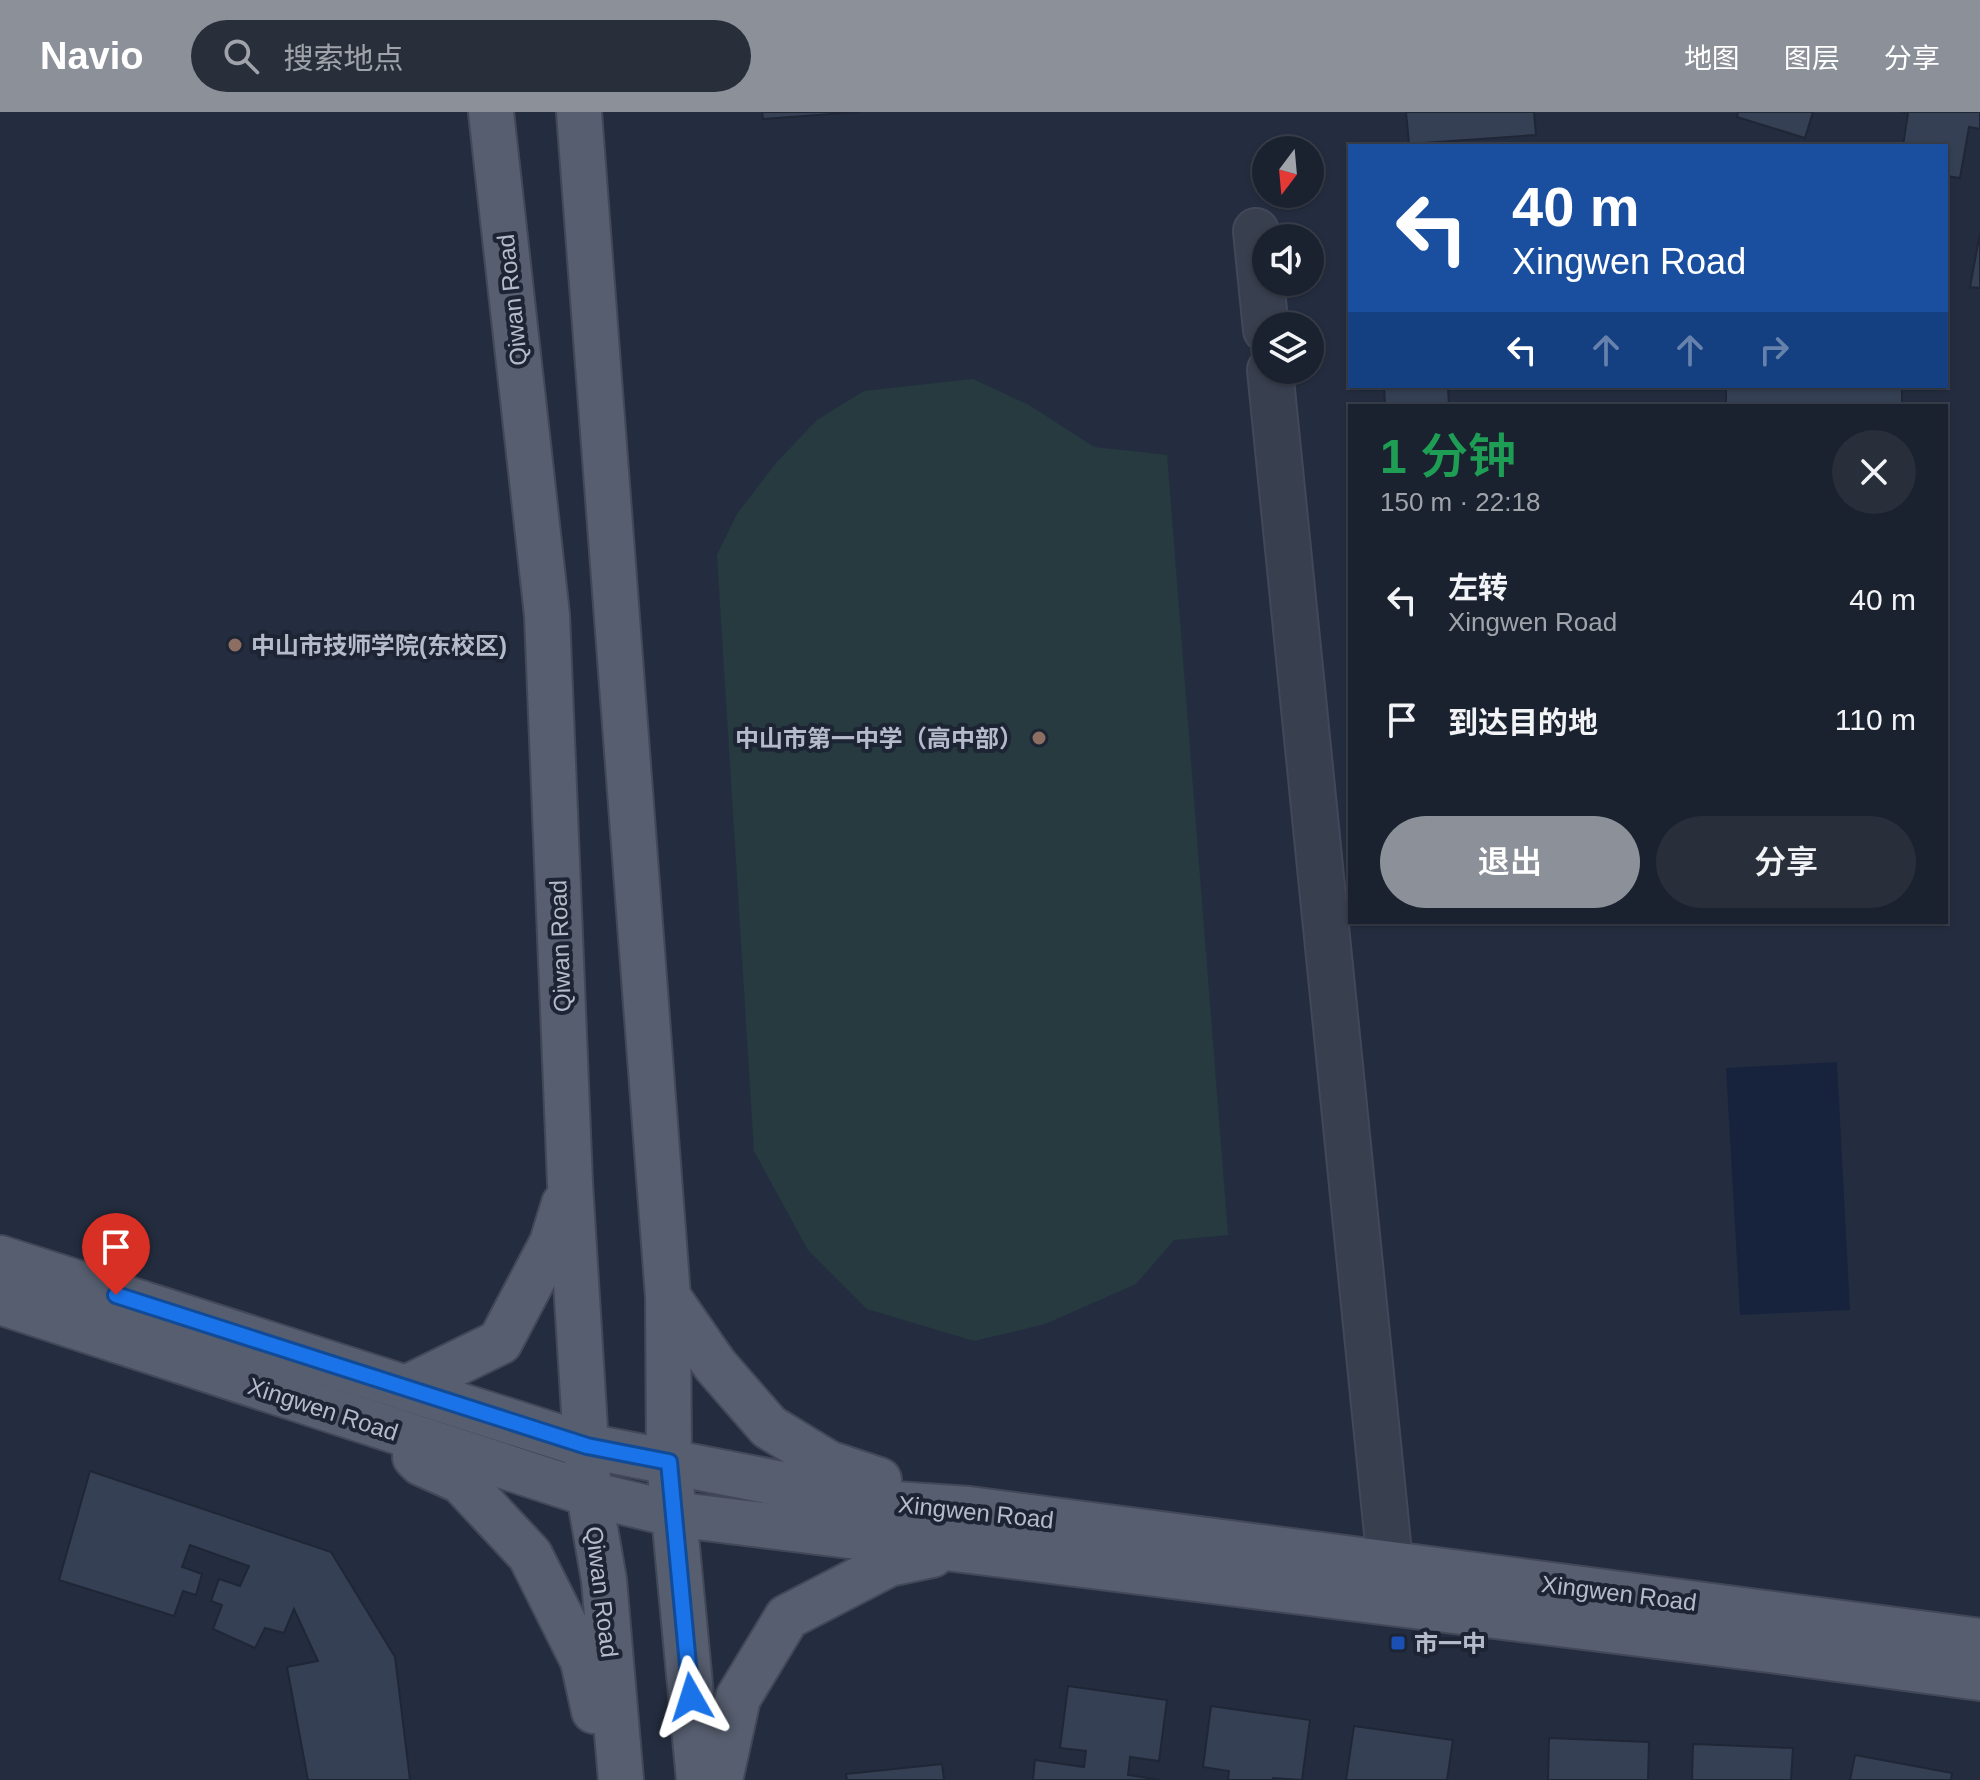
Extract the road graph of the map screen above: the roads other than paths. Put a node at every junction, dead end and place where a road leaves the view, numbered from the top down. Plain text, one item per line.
1 (491, 112) edge
2 (579, 112) edge
3 (1271, 384) edge
4 (570, 1183) junction
5 (0, 1258) edge
6 (668, 1297) junction
7 (0, 1302) edge
8 (406, 1388) junction
9 (383, 1429) junction
10 (587, 1446) junction
11 (669, 1462) junction
12 (589, 1494) junction
13 (673, 1514) junction
14 (965, 1529) junction
15 (1390, 1563) junction
16 (1980, 1641) edge
17 (1980, 1678) edge
18 (610, 1780) edge
19 (621, 1780) edge
20 (699, 1780) edge
21 (720, 1780) edge

1 - 4 main road, Qiwan Road
2 - 6 main road
3 - 15 street
4 - 8 main road
4 - 10 main road, Qiwan Road
5 - 8 main road, Xingwen Road
6 - 11 main road
6 - 14 main road
7 - 9 main road, Xingwen Road
8 - 10 main road, Xingwen Road
9 - 12 main road, Xingwen Road
9 - 18 main road
10 - 11 main road, Xingwen Road
10 - 12 main road, Qiwan Road
11 - 13 main road
11 - 14 main road, Xingwen Road
12 - 13 main road, Xingwen Road
12 - 19 main road, Qiwan Road
13 - 14 main road, Xingwen Road
13 - 20 main road
14 - 15 main road, Xingwen Road
14 - 17 main road, Xingwen Road
14 - 21 main road
15 - 16 main road, Xingwen Road

